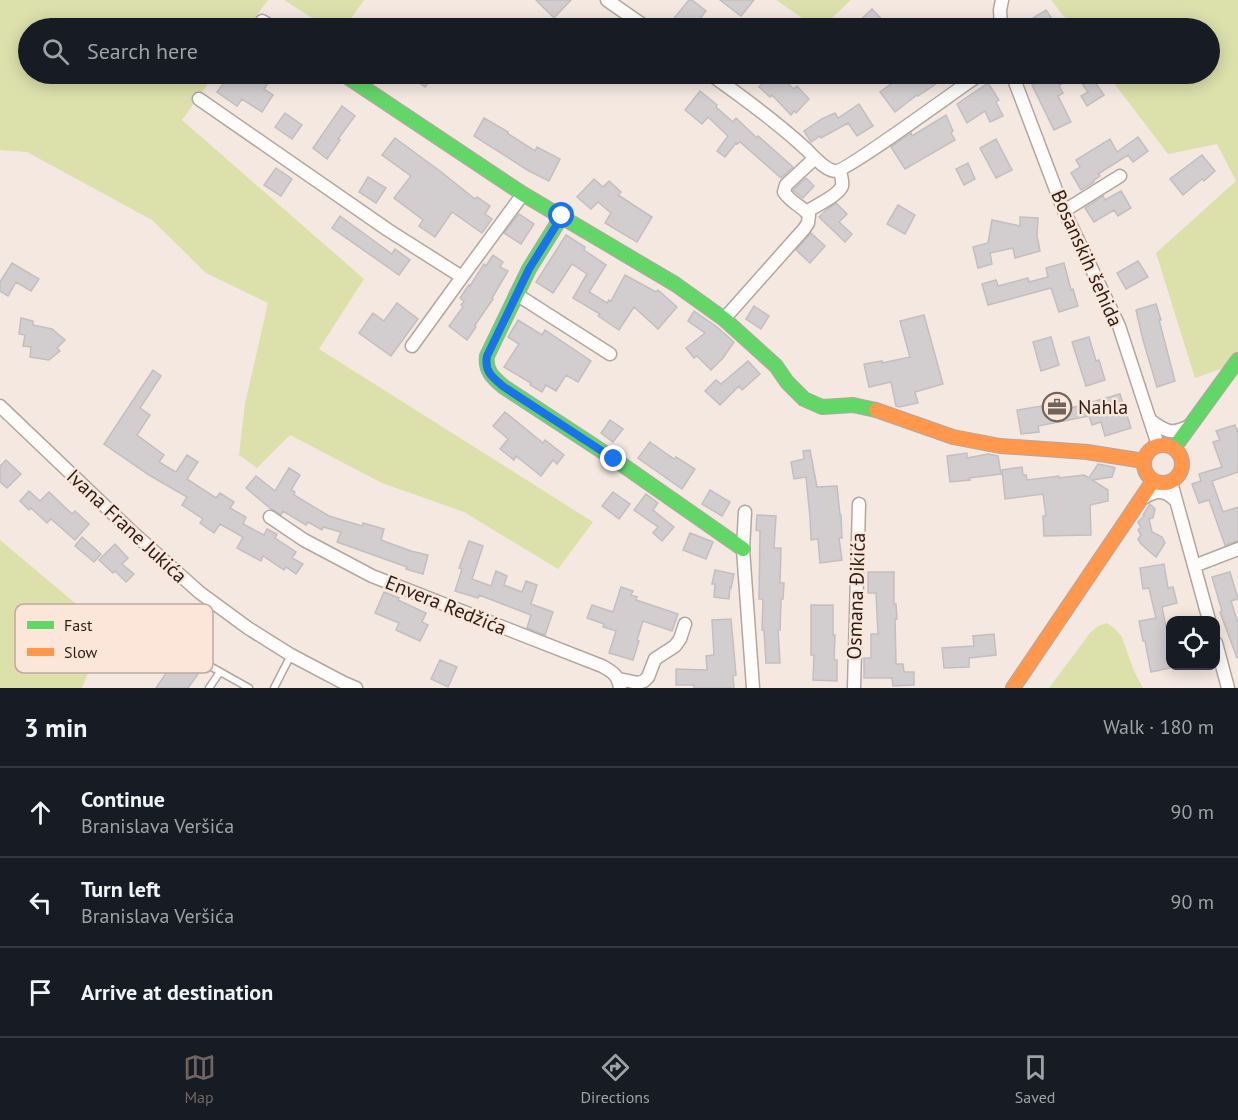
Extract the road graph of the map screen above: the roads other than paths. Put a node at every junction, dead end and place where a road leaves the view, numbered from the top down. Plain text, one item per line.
1 (607, 0) edge
2 (1002, 0) edge
3 (633, 18) edge
4 (1000, 18) edge
5 (358, 84) edge
6 (724, 84) edge
7 (966, 84) edge
8 (1015, 84) edge
9 (200, 99) dead end
10 (815, 158) junction
11 (840, 171) junction
12 (1120, 176) dead end
13 (523, 194) junction
14 (1064, 211) junction
15 (806, 212) junction
16 (562, 216) junction
17 (462, 277) junction
18 (516, 294) junction
19 (724, 319) junction
20 (412, 346) dead end
21 (610, 354) dead end
22 (1238, 360) edge
23 (0, 406) edge
24 (1150, 420) junction
25 (1190, 425) junction
26 (1158, 445) junction
27 (1174, 448) junction
28 (1144, 461) junction
29 (1153, 481) junction
30 (1171, 482) junction
31 (1176, 501) junction
32 (1138, 502) junction
33 (859, 504) dead end
34 (745, 512) dead end
35 (270, 517) dead end
36 (743, 549) junction
37 (1238, 549) edge
38 (1194, 566) junction
39 (1208, 616) edge
40 (685, 624) dead end
41 (291, 655) junction
42 (1220, 660) edge
43 (213, 668) edge
44 (220, 672) junction
45 (620, 683) edge
46 (208, 688) edge
47 (249, 688) edge
48 (274, 688) edge
49 (356, 688) edge
50 (753, 688) edge
51 (854, 688) edge
52 (1012, 688) edge
53 (1228, 688) edge

1 - 3 street
2 - 4 street
5 - 13 street
6 - 10 street
7 - 11 street
8 - 14 street, Bosanskih šehida
9 - 17 street
10 - 11 street
10 - 15 street
11 - 15 street
12 - 14 street
13 - 16 street
13 - 17 street
14 - 24 street, Bosanskih šehida
15 - 19 street
16 - 18 street
16 - 19 street
17 - 20 street
18 - 21 street
18 - 36 street
19 - 28 street
22 - 25 street
23 - 41 street, Ivana Frane Jukića
24 - 25 street
24 - 26 street, Bosanskih šehida
25 - 27 street
26 - 27 street
26 - 28 street
27 - 30 street
28 - 29 street
29 - 30 street
29 - 32 street
30 - 31 street
31 - 32 street
31 - 38 street
32 - 52 street
33 - 51 street, Osmana Đikića
34 - 36 street
35 - 45 street, Envera Redžića
36 - 50 street
37 - 38 street
38 - 39 street
40 - 45 street
41 - 48 lane
41 - 49 street, Ivana Frane Jukića
42 - 53 street
43 - 44 lane
44 - 46 lane
44 - 47 lane

